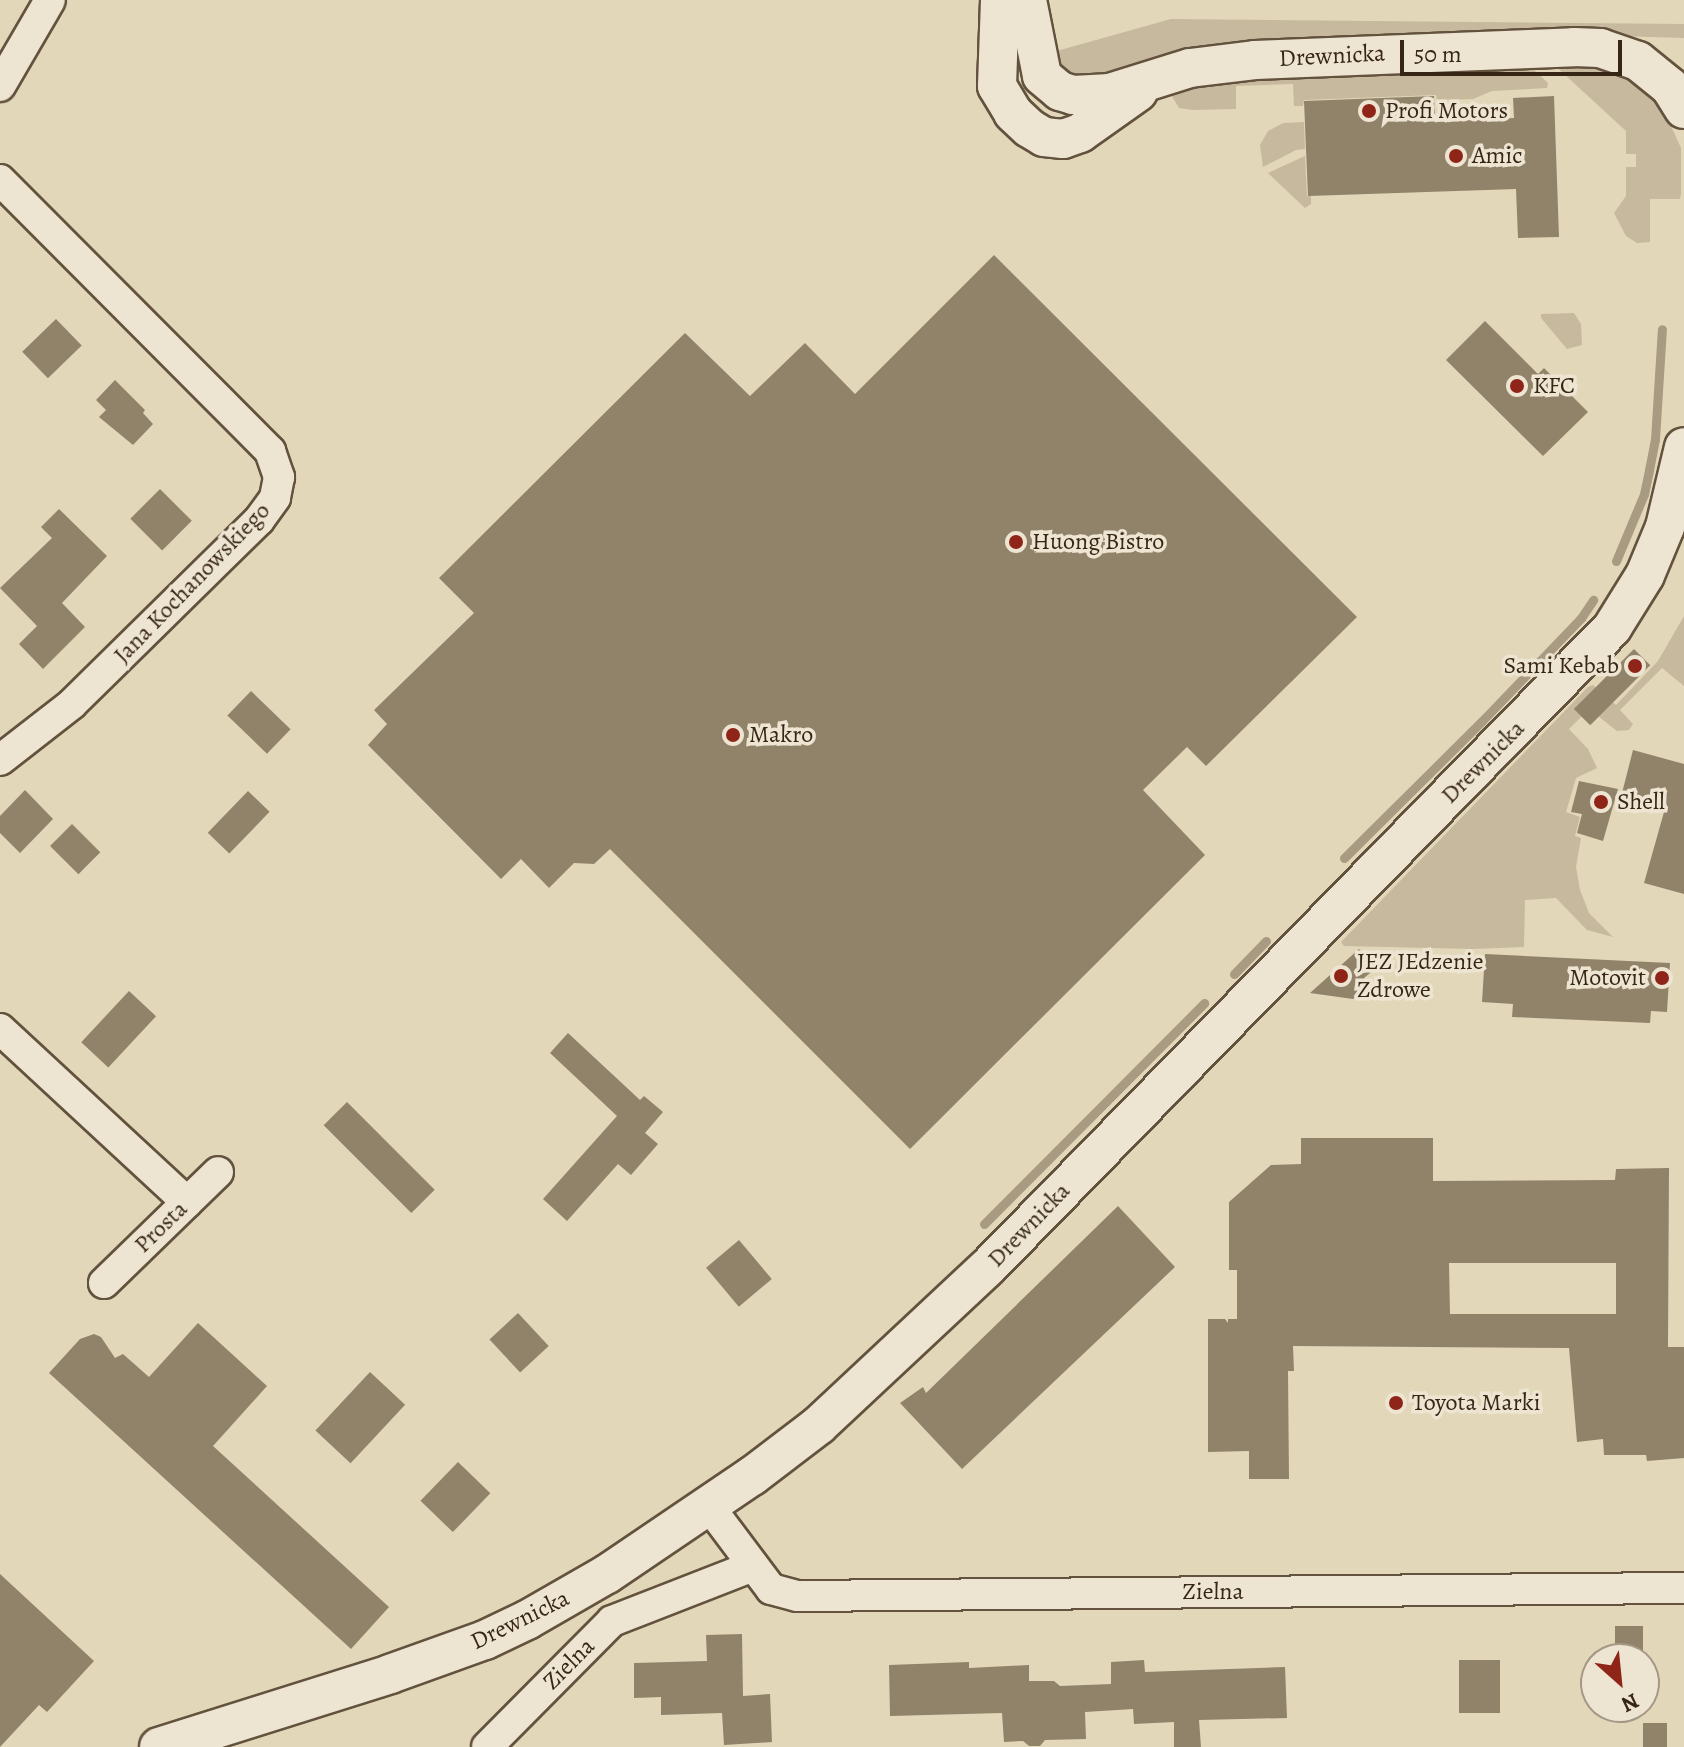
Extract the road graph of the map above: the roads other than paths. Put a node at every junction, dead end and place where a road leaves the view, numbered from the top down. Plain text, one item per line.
1 (50, 0) edge
2 (1000, 0) edge
3 (1027, 0) edge
4 (1152, 82) junction
5 (0, 86) edge
6 (1684, 109) edge
7 (0, 180) edge
8 (1684, 447) edge
9 (0, 760) edge
10 (0, 1029) edge
11 (218, 1172) dead end
12 (187, 1202) junction
13 (104, 1283) dead end
14 (708, 1505) junction
15 (753, 1566) junction
16 (1684, 1588) edge
17 (159, 1747) edge
18 (487, 1747) edge

1 - 5 street
2 - 4 street, Drewnicka
3 - 4 street, Drewnicka
4 - 6 street, Drewnicka
7 - 9 street, Jana Kochanowskiego
8 - 14 street, Drewnicka
10 - 12 street
11 - 12 street, Prosta
12 - 13 street, Prosta
14 - 15 street, Zielna
14 - 17 street, Drewnicka
15 - 16 street, Zielna
15 - 18 street, Zielna

